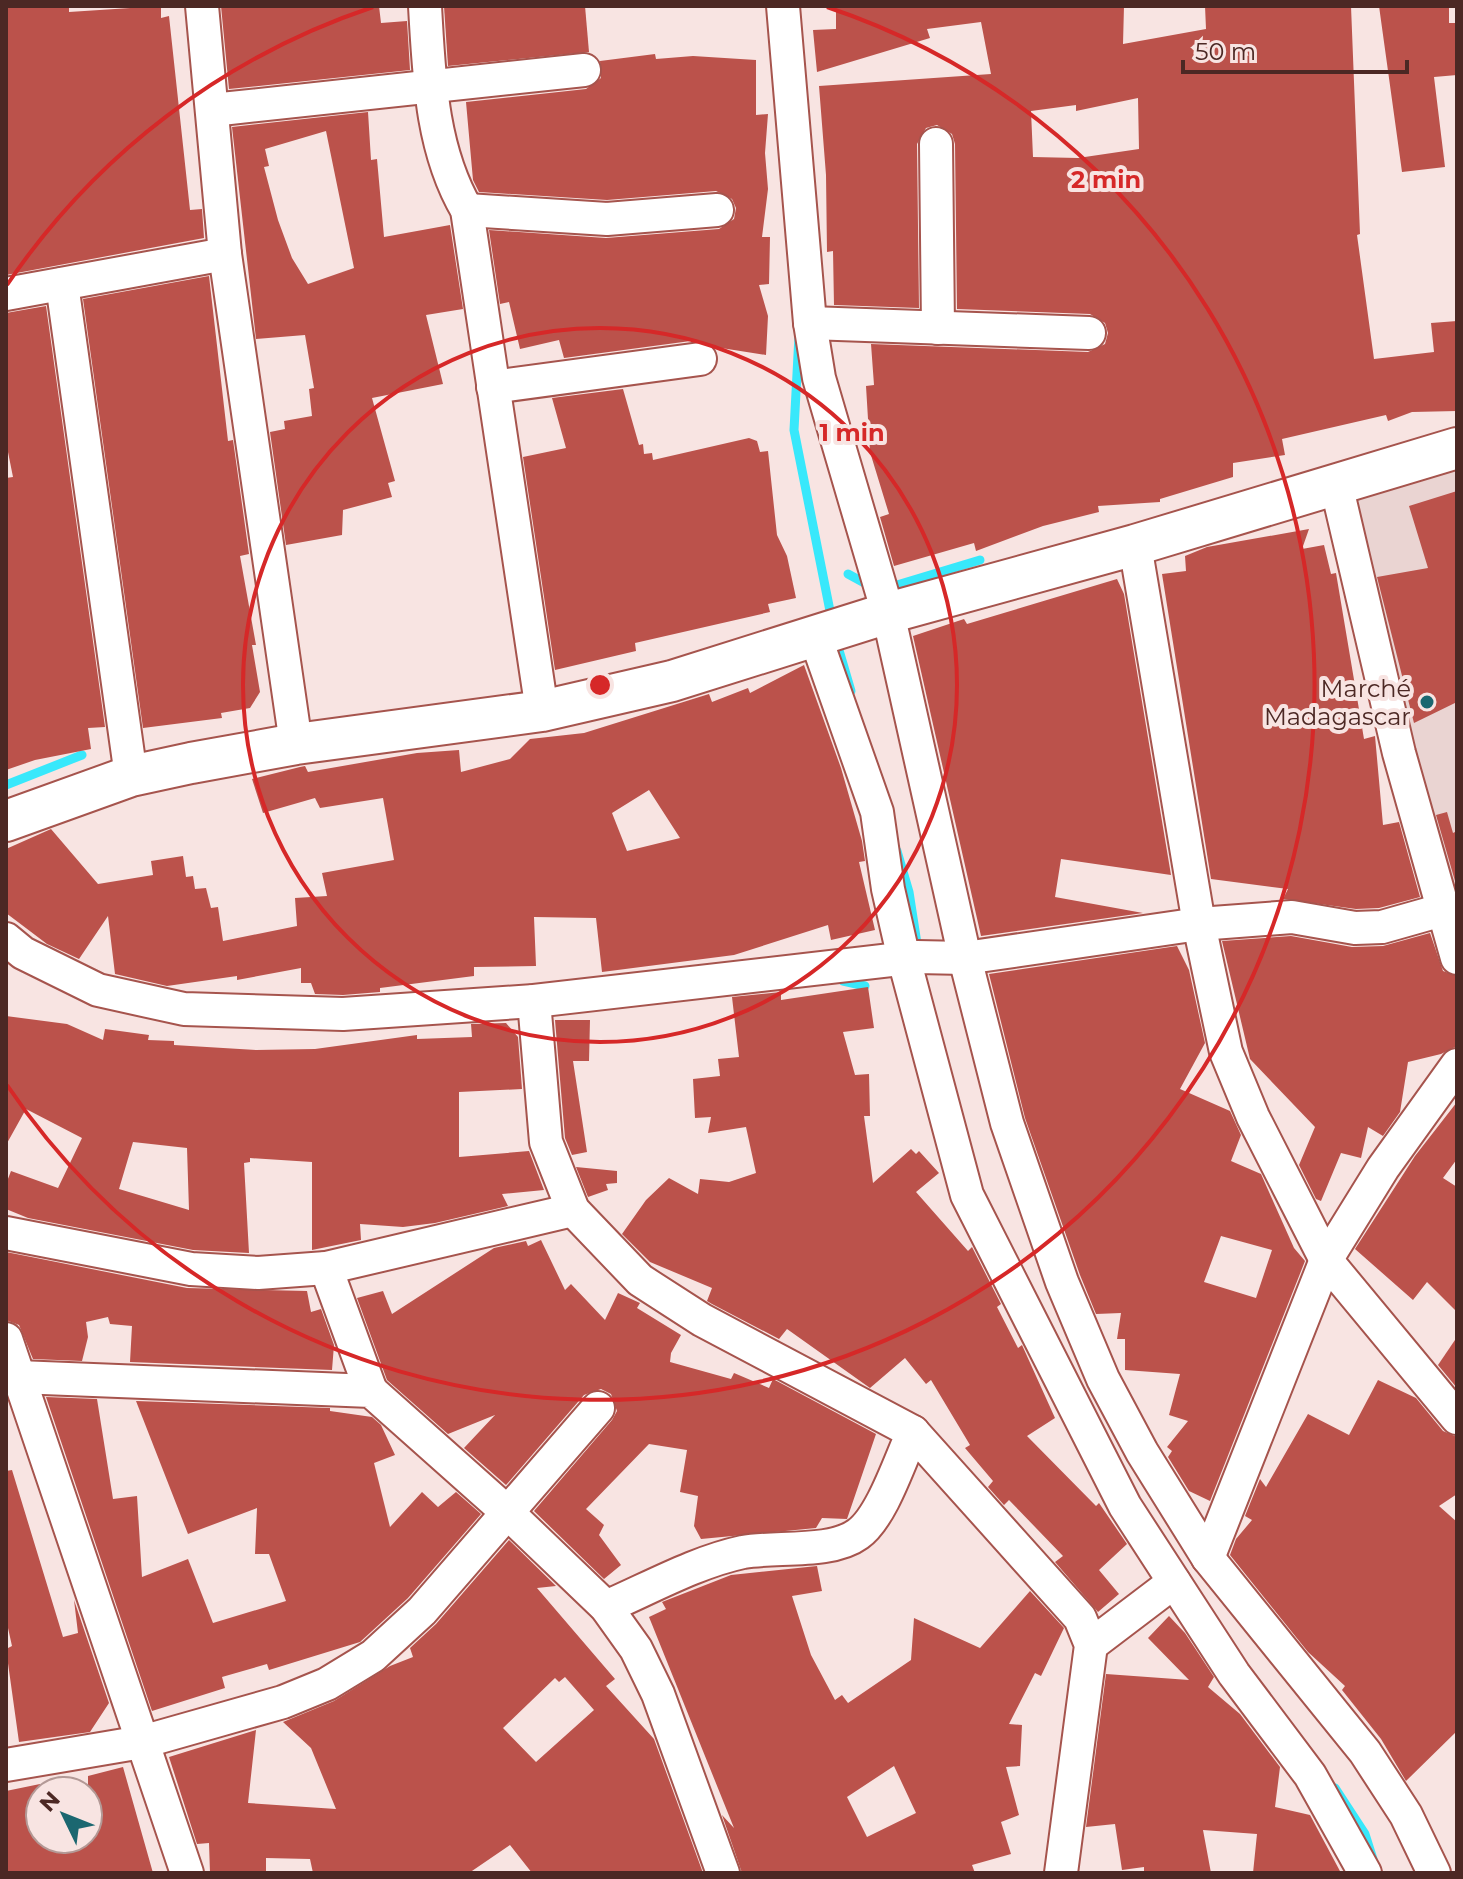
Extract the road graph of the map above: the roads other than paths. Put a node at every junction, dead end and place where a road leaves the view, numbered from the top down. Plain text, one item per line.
1 (202, 6) edge
2 (425, 6) edge
3 (783, 6) edge
4 (584, 70) dead end
5 (429, 86) junction
6 (212, 110) junction
7 (936, 144) dead end
8 (467, 210) junction
9 (717, 210) dead end
10 (225, 254) junction
11 (62, 284) junction
12 (6, 294) edge
13 (810, 323) junction
14 (938, 328) junction
15 (1089, 333) dead end
16 (700, 359) dead end
17 (493, 387) junction
18 (1457, 448) edge
19 (1336, 484) junction
20 (1135, 545) junction
21 (888, 613) junction
22 (829, 632) junction
23 (542, 711) junction
24 (296, 744) junction
25 (131, 776) junction
26 (6, 821) edge
27 (1442, 910) junction
28 (1199, 924) junction
29 (6, 939) edge
30 (918, 958) junction
31 (965, 958) junction
32 (1457, 958) edge
33 (534, 1001) junction
34 (1457, 1065) edge
35 (573, 1210) junction
36 (6, 1233) edge
37 (1326, 1260) junction
38 (326, 1268) junction
39 (6, 1339) edge
40 (18, 1377) junction
41 (371, 1391) junction
42 (598, 1408) dead end
43 (1457, 1418) edge
44 (913, 1432) junction
45 (507, 1512) junction
46 (1208, 1558) junction
47 (1174, 1582) junction
48 (606, 1607) junction
49 (1091, 1645) junction
50 (142, 1742) junction
51 (6, 1765) edge
52 (187, 1873) edge
53 (723, 1873) edge
54 (1061, 1873) edge
55 (1365, 1873) edge
56 (1434, 1873) edge

1 - 6 street
2 - 5 street
3 - 13 street
4 - 5 street
5 - 6 street
5 - 8 street
6 - 10 street
7 - 14 street
8 - 9 street
8 - 17 street
10 - 11 street
10 - 24 street
11 - 12 street
11 - 25 street
13 - 14 street
13 - 21 street
14 - 15 street
16 - 17 street
17 - 23 street
18 - 19 street
19 - 20 street
19 - 27 street
20 - 21 street
20 - 28 street
21 - 22 street
21 - 31 street
22 - 23 street
22 - 30 street
23 - 24 street
24 - 25 street
25 - 26 street
27 - 28 street
27 - 32 street
28 - 31 street
28 - 37 street
29 - 33 street
30 - 31 street
30 - 33 street
30 - 47 street
31 - 46 street
33 - 35 street
34 - 37 street
35 - 38 street
35 - 44 street
36 - 38 street
37 - 43 street
37 - 46 street
38 - 41 street
39 - 40 street
40 - 41 street
40 - 50 street
41 - 45 street
42 - 45 street
44 - 48 street
44 - 49 street
45 - 48 street
45 - 50 street
46 - 56 street
47 - 49 street
47 - 55 street
48 - 53 street
49 - 54 street
50 - 51 street
50 - 52 street

